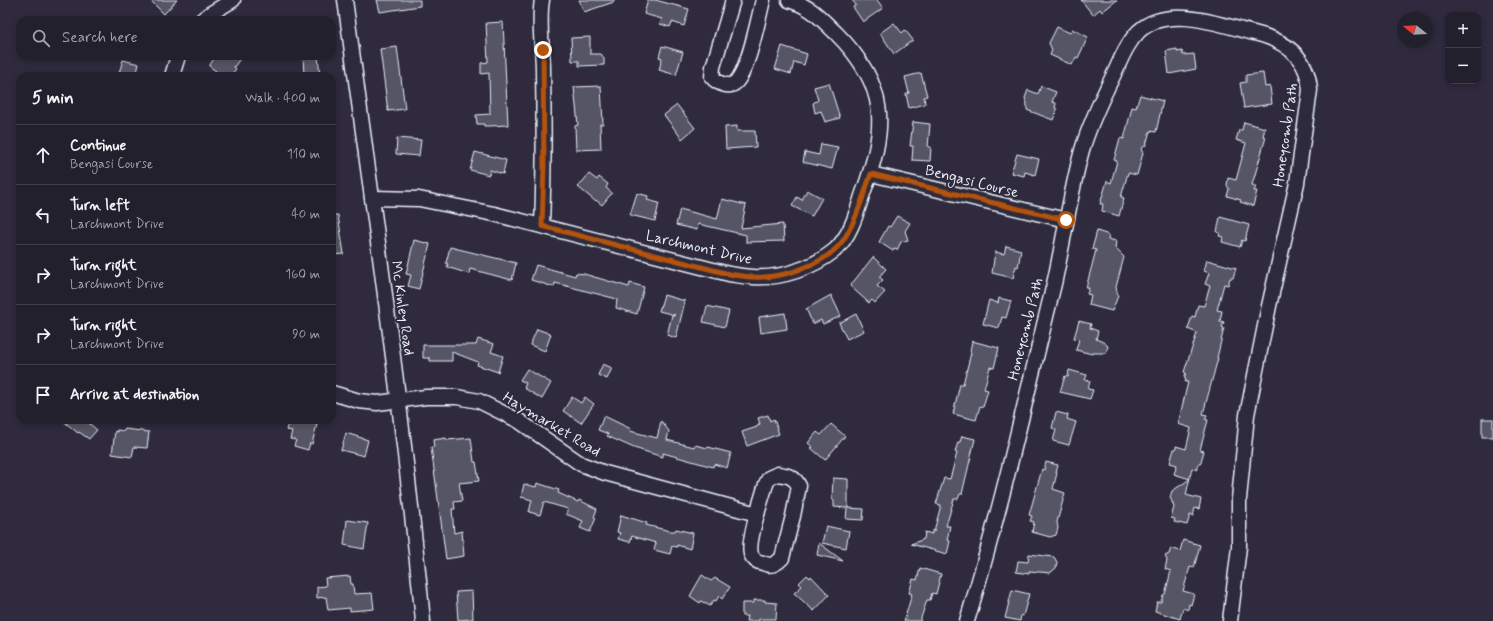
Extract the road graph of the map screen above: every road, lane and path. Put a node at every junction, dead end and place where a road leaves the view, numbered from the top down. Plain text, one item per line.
1 (233, 0) edge
2 (345, 0) edge
3 (542, 0) edge
4 (733, 0) edge
5 (763, 0) edge
6 (789, 0) edge
7 (207, 16) edge
8 (177, 60) edge
9 (173, 72) edge
10 (871, 174) junction
11 (372, 198) junction
12 (1066, 220) junction
13 (542, 226) junction
14 (336, 394) edge
15 (399, 401) junction
16 (757, 514) junction
17 (423, 621) edge
18 (967, 621) edge
19 (1230, 621) edge

1 - 7 street
2 - 11 street, Mc Kinley Road
3 - 13 street
4 - 5 street
6 - 10 street, Larchmont Drive
8 - 9 street
10 - 12 street, Bengasi Course
10 - 13 street, Larchmont Drive
11 - 13 street, Larchmont Drive
11 - 15 street, Mc Kinley Road
12 - 18 street, Honeycomb Path
12 - 19 street, Honeycomb Path
14 - 15 street, Haymarket Road
15 - 16 street, Haymarket Road
15 - 17 street, Mc Kinley Road
16 - 16 street

